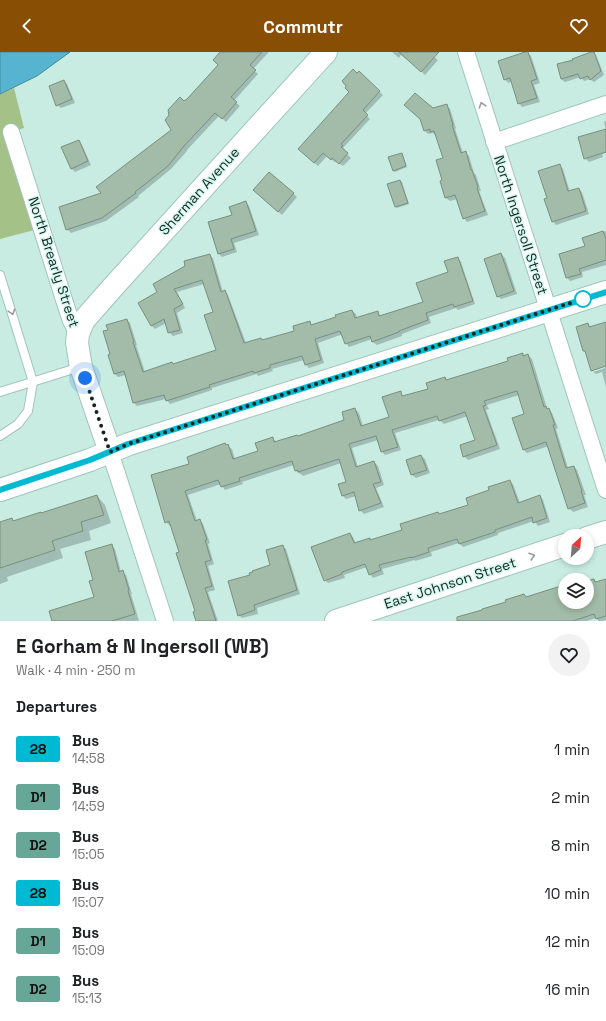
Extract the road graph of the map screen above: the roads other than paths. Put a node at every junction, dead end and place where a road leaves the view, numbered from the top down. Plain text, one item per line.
1 (326, 52) edge
2 (466, 52) edge
3 (606, 104) edge
4 (11, 132) dead end
5 (494, 142) junction
6 (0, 275) edge
7 (606, 292) edge
8 (548, 310) junction
9 (78, 334) junction
10 (81, 367) junction
11 (33, 382) junction
12 (0, 392) edge
13 (0, 436) edge
14 (110, 452) junction
15 (0, 490) edge
16 (606, 490) edge
17 (606, 532) edge
18 (594, 536) edge
19 (558, 547) edge
20 (165, 621) edge
21 (336, 621) edge

1 - 9 main road, Sherman Avenue
5 -> 2 street, North Ingersoll Street
3 - 5 street
4 - 9 street, North Brearly Street
5 - 8 street, North Ingersoll Street
6 -> 11 lane
7 - 8 main road
8 - 14 main road
8 - 16 street, North Ingersoll Street
9 - 10 main road, North Brearly Street
10 - 11 lane
10 - 14 main road, North Brearly Street
11 - 12 lane
11 - 13 lane
14 - 15 main road
14 - 20 street, North Brearly Street
17 - 18 main road
21 -> 19 main road, East Johnson Street

